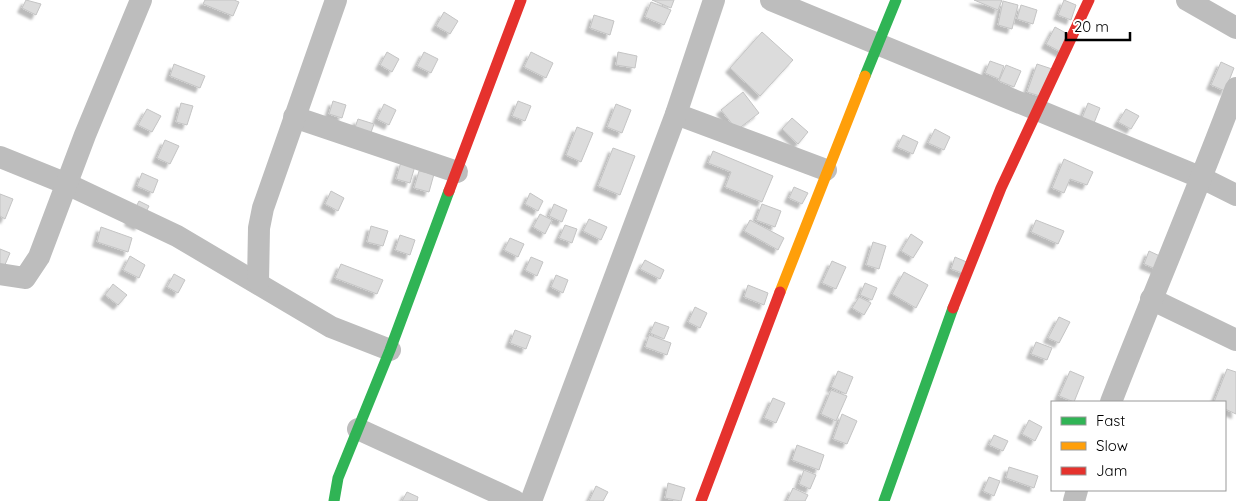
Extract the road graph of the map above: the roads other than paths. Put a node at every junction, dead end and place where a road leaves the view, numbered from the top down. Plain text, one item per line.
1 (141, 0) edge
2 (336, 0) edge
3 (521, 0) edge
4 (714, 0) edge
5 (771, 0) edge
6 (896, 0) edge
7 (1089, 0) edge
8 (1187, 0) edge
9 (1236, 28) edge
10 (878, 46) junction
11 (1236, 88) edge
12 (1036, 111) junction
13 (676, 114) junction
14 (294, 117) junction
15 (0, 157) edge
16 (826, 170) junction
17 (457, 172) junction
18 (1202, 178) junction
19 (67, 184) junction
20 (1236, 195) edge
21 (0, 274) edge
22 (258, 282) junction
23 (1151, 299) junction
24 (1236, 340) edge
25 (390, 350) junction
26 (1111, 401) edge
27 (358, 429) junction
28 (334, 501) edge
29 (515, 501) edge
30 (531, 501) edge
31 (702, 501) edge
32 (884, 501) edge

1 - 19 street
2 - 14 street
3 - 17 street
4 - 13 street
5 - 10 street
6 - 10 street
7 - 12 street
8 - 9 street
10 - 12 street
10 - 16 street
11 - 18 street
12 - 18 street
12 - 32 street
13 - 16 street
13 - 30 street
14 - 17 street
14 - 22 street
15 - 19 street
16 - 31 street
17 - 25 street
18 - 20 street
18 - 23 street
19 - 21 street
19 - 22 street
22 - 25 street
23 - 24 street
23 - 26 street
25 - 27 street
27 - 28 street
27 - 29 street

